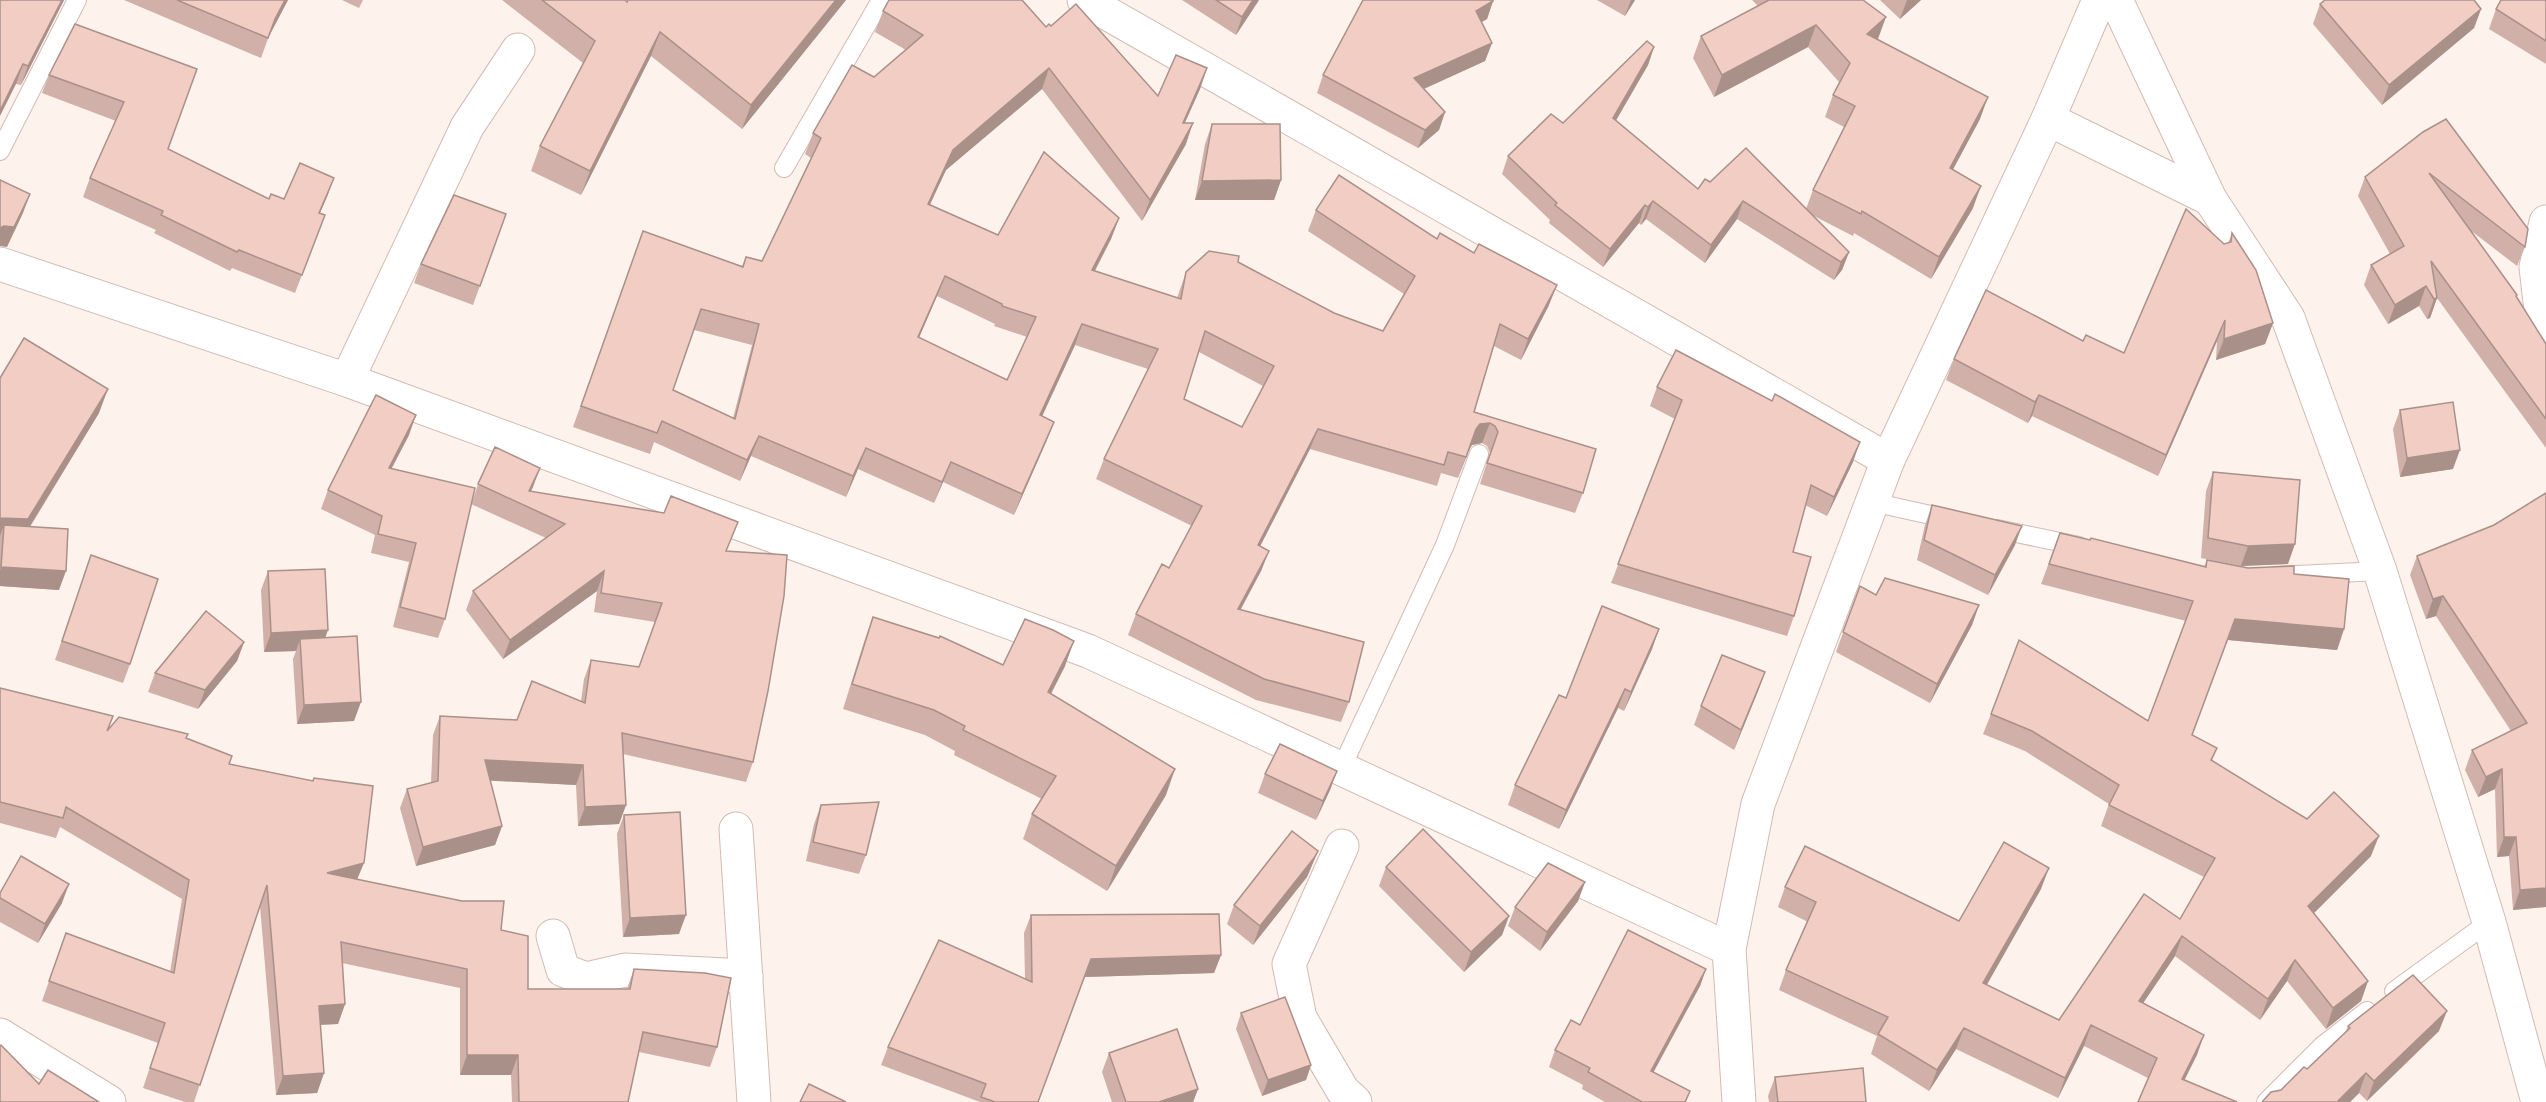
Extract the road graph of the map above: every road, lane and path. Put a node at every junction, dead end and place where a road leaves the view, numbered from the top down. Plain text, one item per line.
1 (77, 0) edge
2 (881, 0) edge
3 (1084, 0) edge
4 (2099, 0) edge
5 (2116, 0) edge
6 (518, 50) dead end
7 (2048, 119) junction
8 (0, 151) edge
9 (784, 168) dead end
10 (2210, 199) junction
11 (2546, 222) edge
12 (0, 264) edge
13 (2546, 333) edge
14 (347, 380) junction
15 (1479, 454) dead end
16 (1888, 460) junction
17 (1872, 502) junction
18 (2100, 550) edge
19 (2379, 571) junction
20 (2263, 576) edge
21 (1341, 769) junction
22 (736, 829) dead end
23 (1342, 846) dead end
24 (2489, 922) junction
25 (553, 936) dead end
26 (1729, 949) junction
27 (746, 976) junction
28 (0, 1035) edge
29 (109, 1102) edge
30 (754, 1102) edge
31 (1355, 1102) edge
32 (1739, 1102) edge
33 (2266, 1102) edge
34 (2538, 1102) edge

1 - 8 lane
2 - 9 lane
3 - 16 street
4 - 7 street
5 - 10 street
6 - 14 street
7 - 10 street
7 - 16 street
10 - 19 street
11 - 13 street
12 - 14 street
14 - 21 street
15 - 21 lane
16 - 17 street
17 - 18 lane
17 - 26 street
19 - 20 lane
19 - 24 street
21 - 26 street
22 - 27 street
23 - 31 street
24 - 33 lane
24 - 34 street
25 - 27 street
26 - 32 street
27 - 30 street
28 - 29 street

